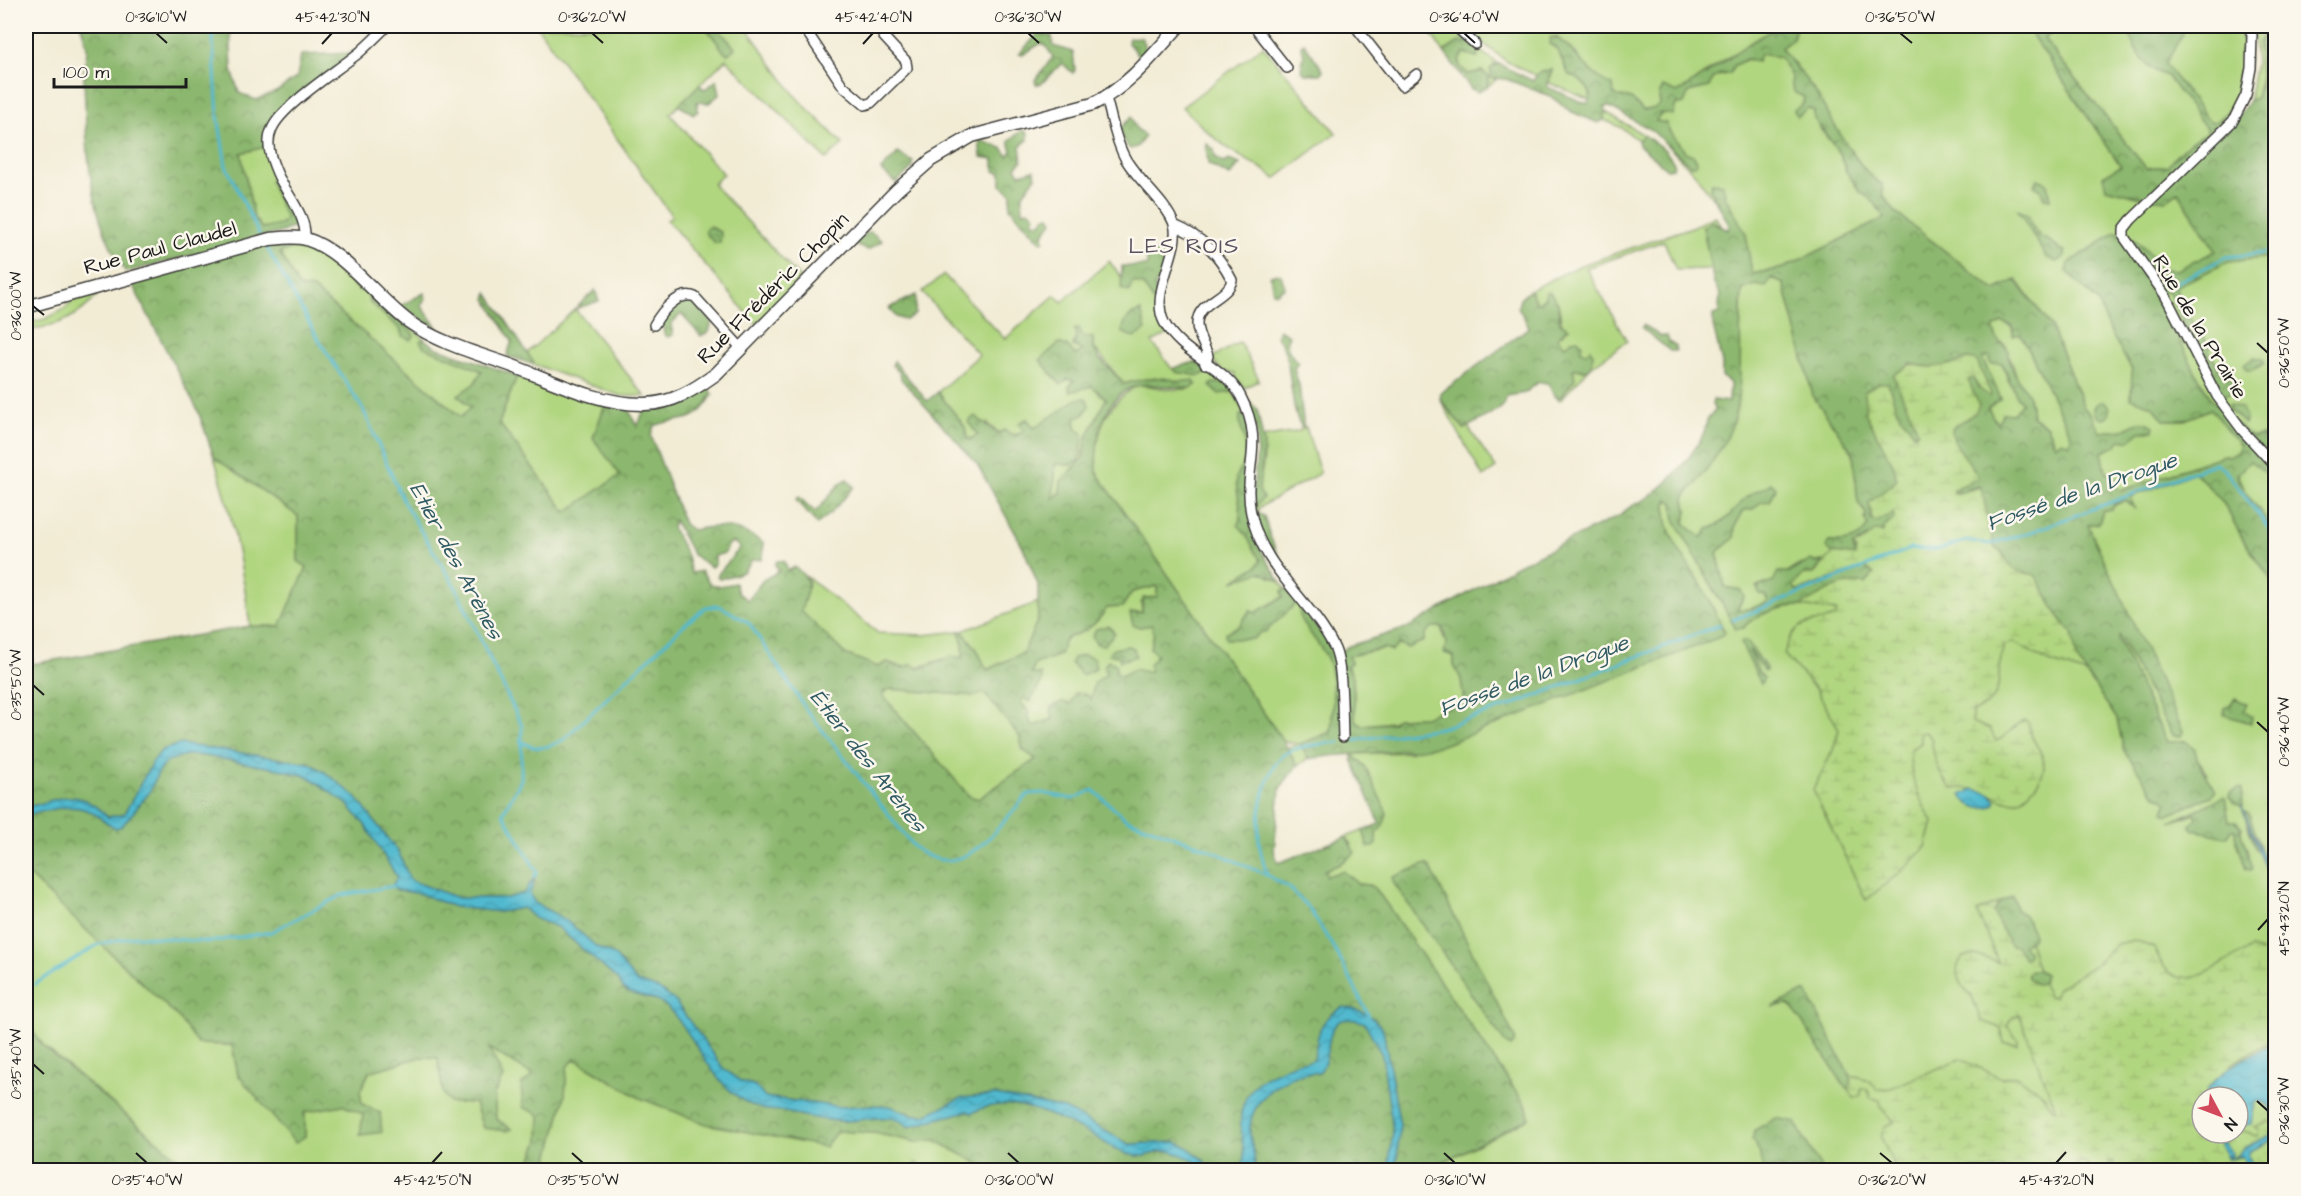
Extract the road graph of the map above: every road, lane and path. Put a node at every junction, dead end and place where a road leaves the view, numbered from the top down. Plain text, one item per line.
1 (387, 26) edge
2 (803, 26) edge
3 (882, 26) edge
4 (1179, 26) edge
5 (1254, 26) edge
6 (1355, 26) edge
7 (1455, 26) edge
8 (2249, 26) edge
9 (1475, 44) dead end
10 (1287, 68) dead end
11 (1417, 74) dead end
12 (1106, 98) junction
13 (1174, 225) junction
14 (305, 239) junction
15 (26, 307) edge
16 (654, 325) dead end
17 (742, 349) junction
18 (1205, 364) junction
19 (2276, 467) edge
20 (1343, 737) dead end

1 - 14 street
2 - 3 street
4 - 12 street, Rue Frédéric Chopin
5 - 10 street
6 - 11 street
7 - 9 street
8 - 19 street, Rue de la Prairie
12 - 13 street
12 - 17 street, Rue Frédéric Chopin
13 - 18 street
13 - 18 street
14 - 15 street, Rue Paul Claudel
14 - 17 street, Rue Frédéric Chopin
16 - 17 street
18 - 20 street

